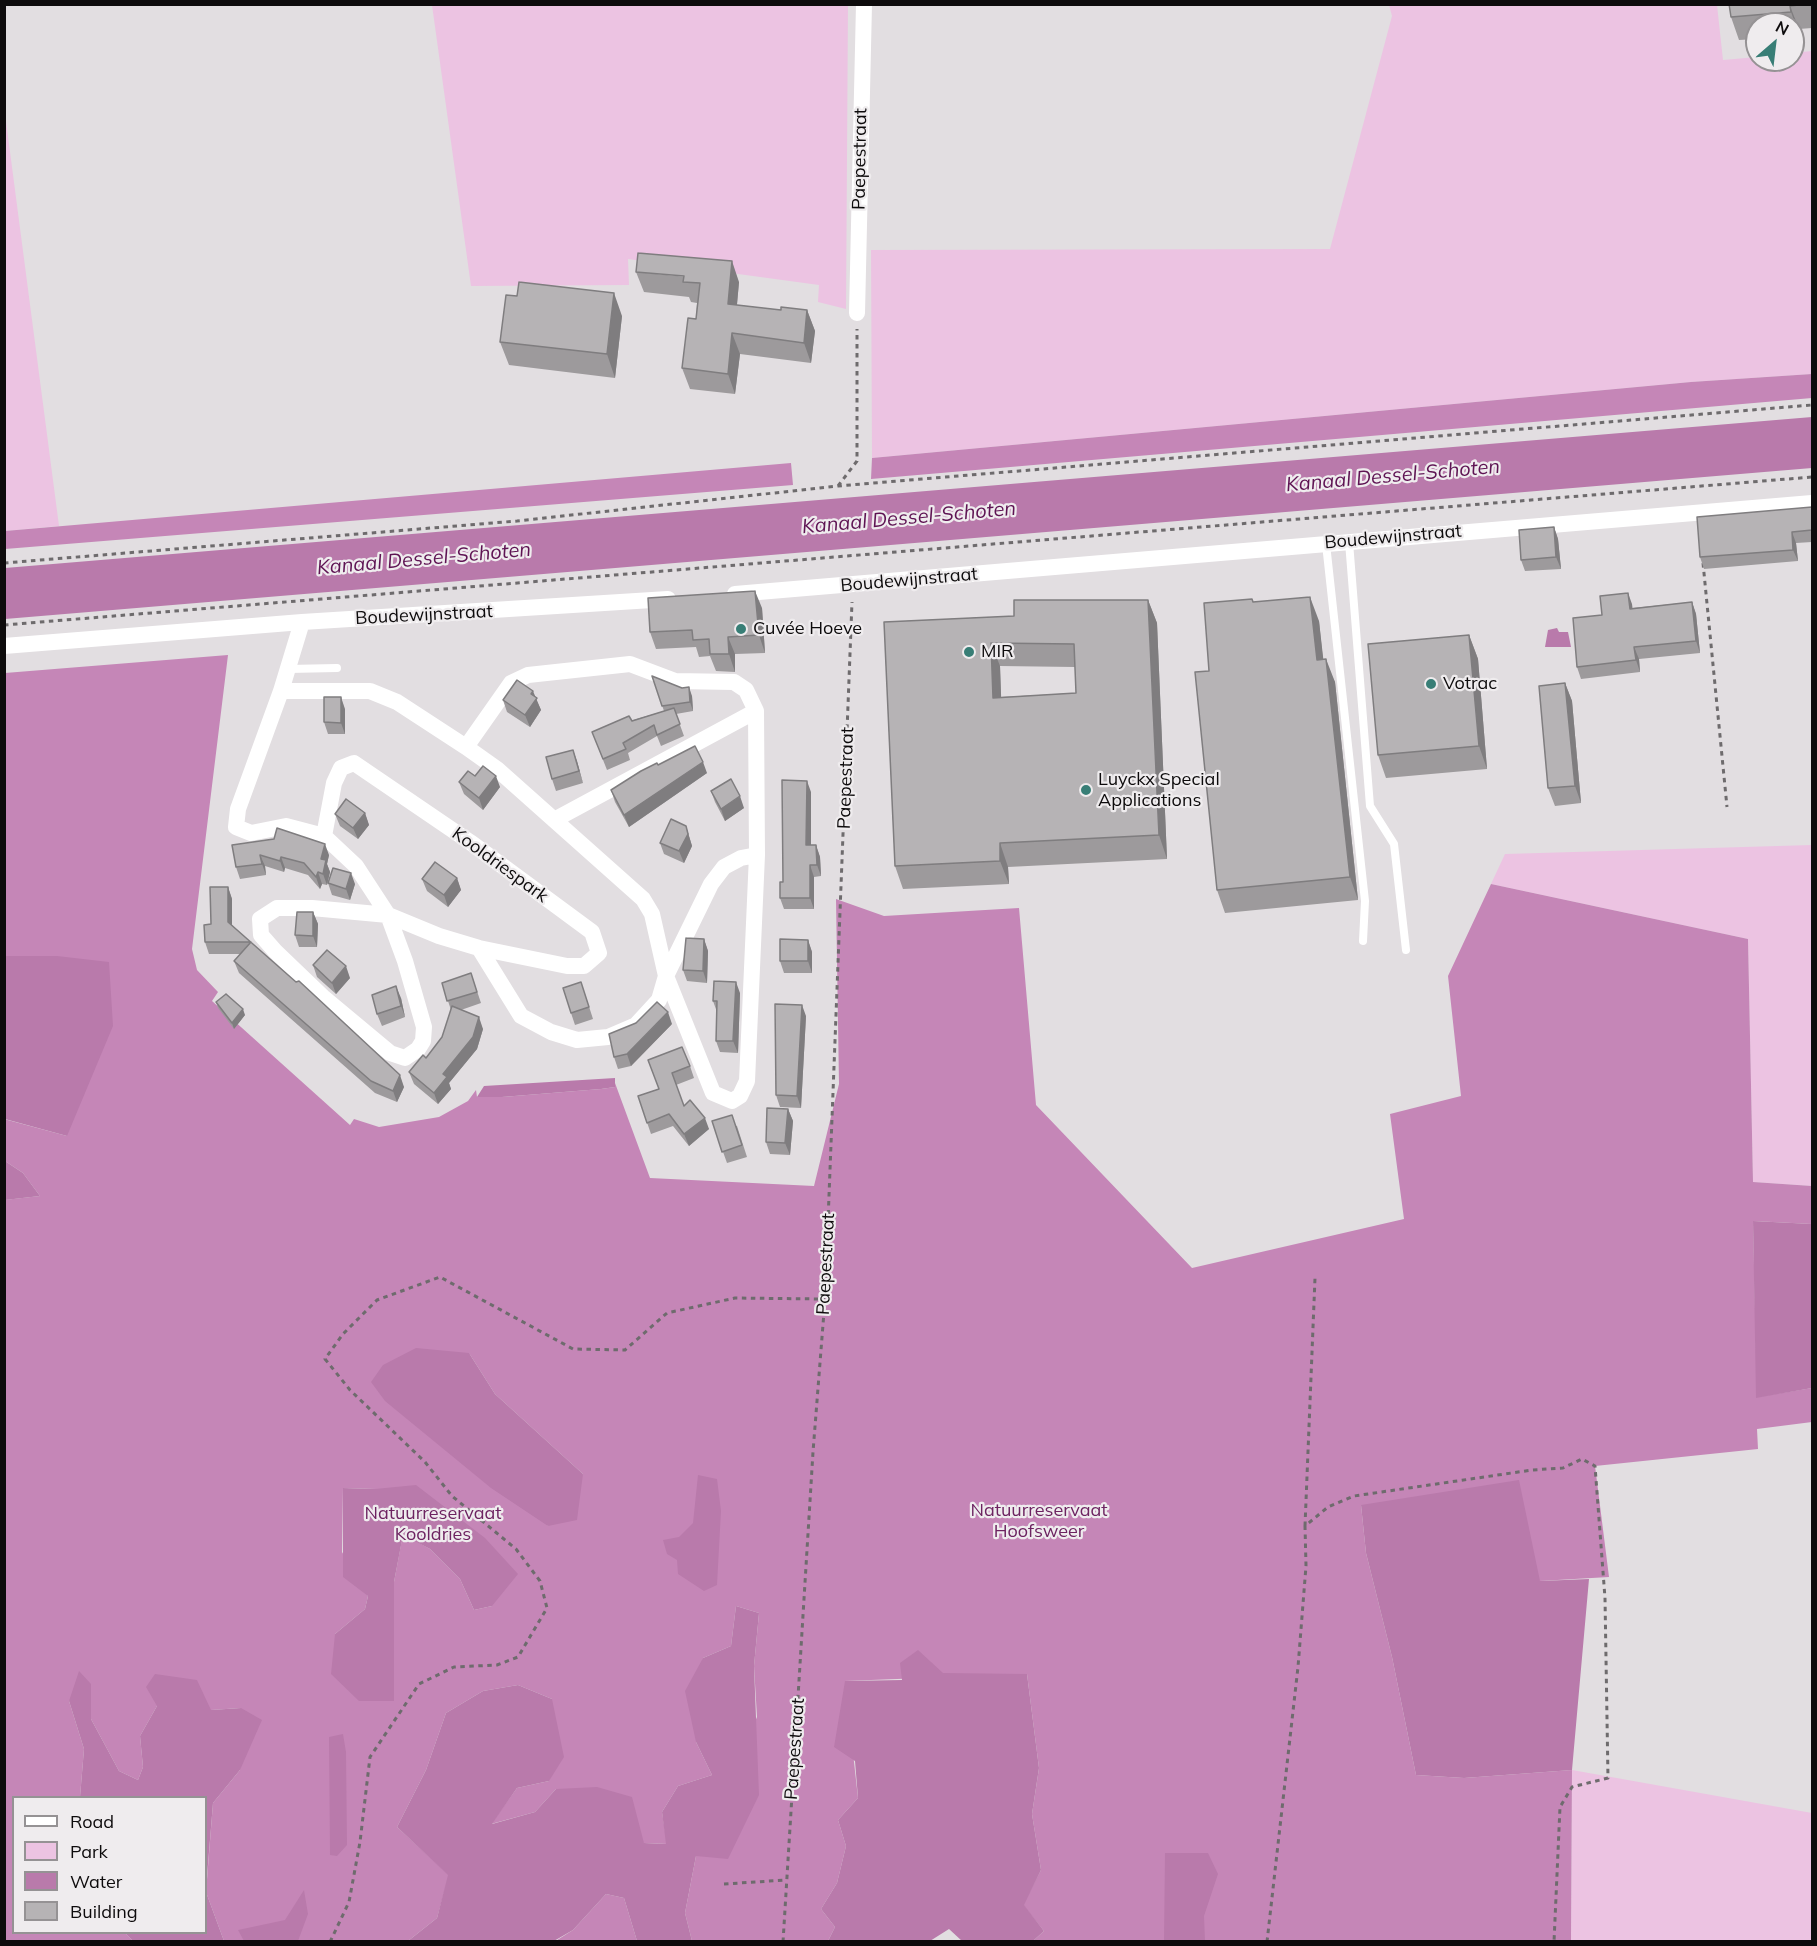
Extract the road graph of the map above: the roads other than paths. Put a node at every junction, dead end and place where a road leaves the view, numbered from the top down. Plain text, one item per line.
1 (864, 4) edge
2 (857, 313) road end
3 (1812, 503) edge
4 (1349, 541) junction
5 (1326, 543) junction
6 (723, 595) edge
7 (688, 597) edge
8 (302, 622) junction
9 (4, 646) edge
10 (337, 668) dead end
11 (288, 669) junction
12 (281, 691) junction
13 (756, 711) junction
14 (466, 747) junction
15 (554, 820) junction
16 (324, 836) junction
17 (757, 855) junction
18 (388, 915) junction
19 (1363, 941) dead end
20 (479, 948) junction
21 (1406, 950) dead end
22 (666, 976) junction

1 - 2 street, Paepestraat
3 - 4 street, Boudewijnstraat
4 - 5 street, Boudewijnstraat
4 - 21 lane
5 - 6 street, Boudewijnstraat
5 - 19 lane
7 - 8 street, Boudewijnstraat
8 - 9 street, Boudewijnstraat
8 - 11 street, Kooldriespark
10 - 11 lane
11 - 12 street, Kooldriespark
12 - 14 street
12 - 16 street, Kooldriespark
13 - 14 street
13 - 15 street
13 - 17 street
14 - 15 street
15 - 22 street
16 - 18 street, Kooldriespark
16 - 20 street, Kooldriespark
17 - 22 street
17 - 22 street
18 - 18 street, Kooldriespark
18 - 20 street, Kooldriespark
20 - 22 street

